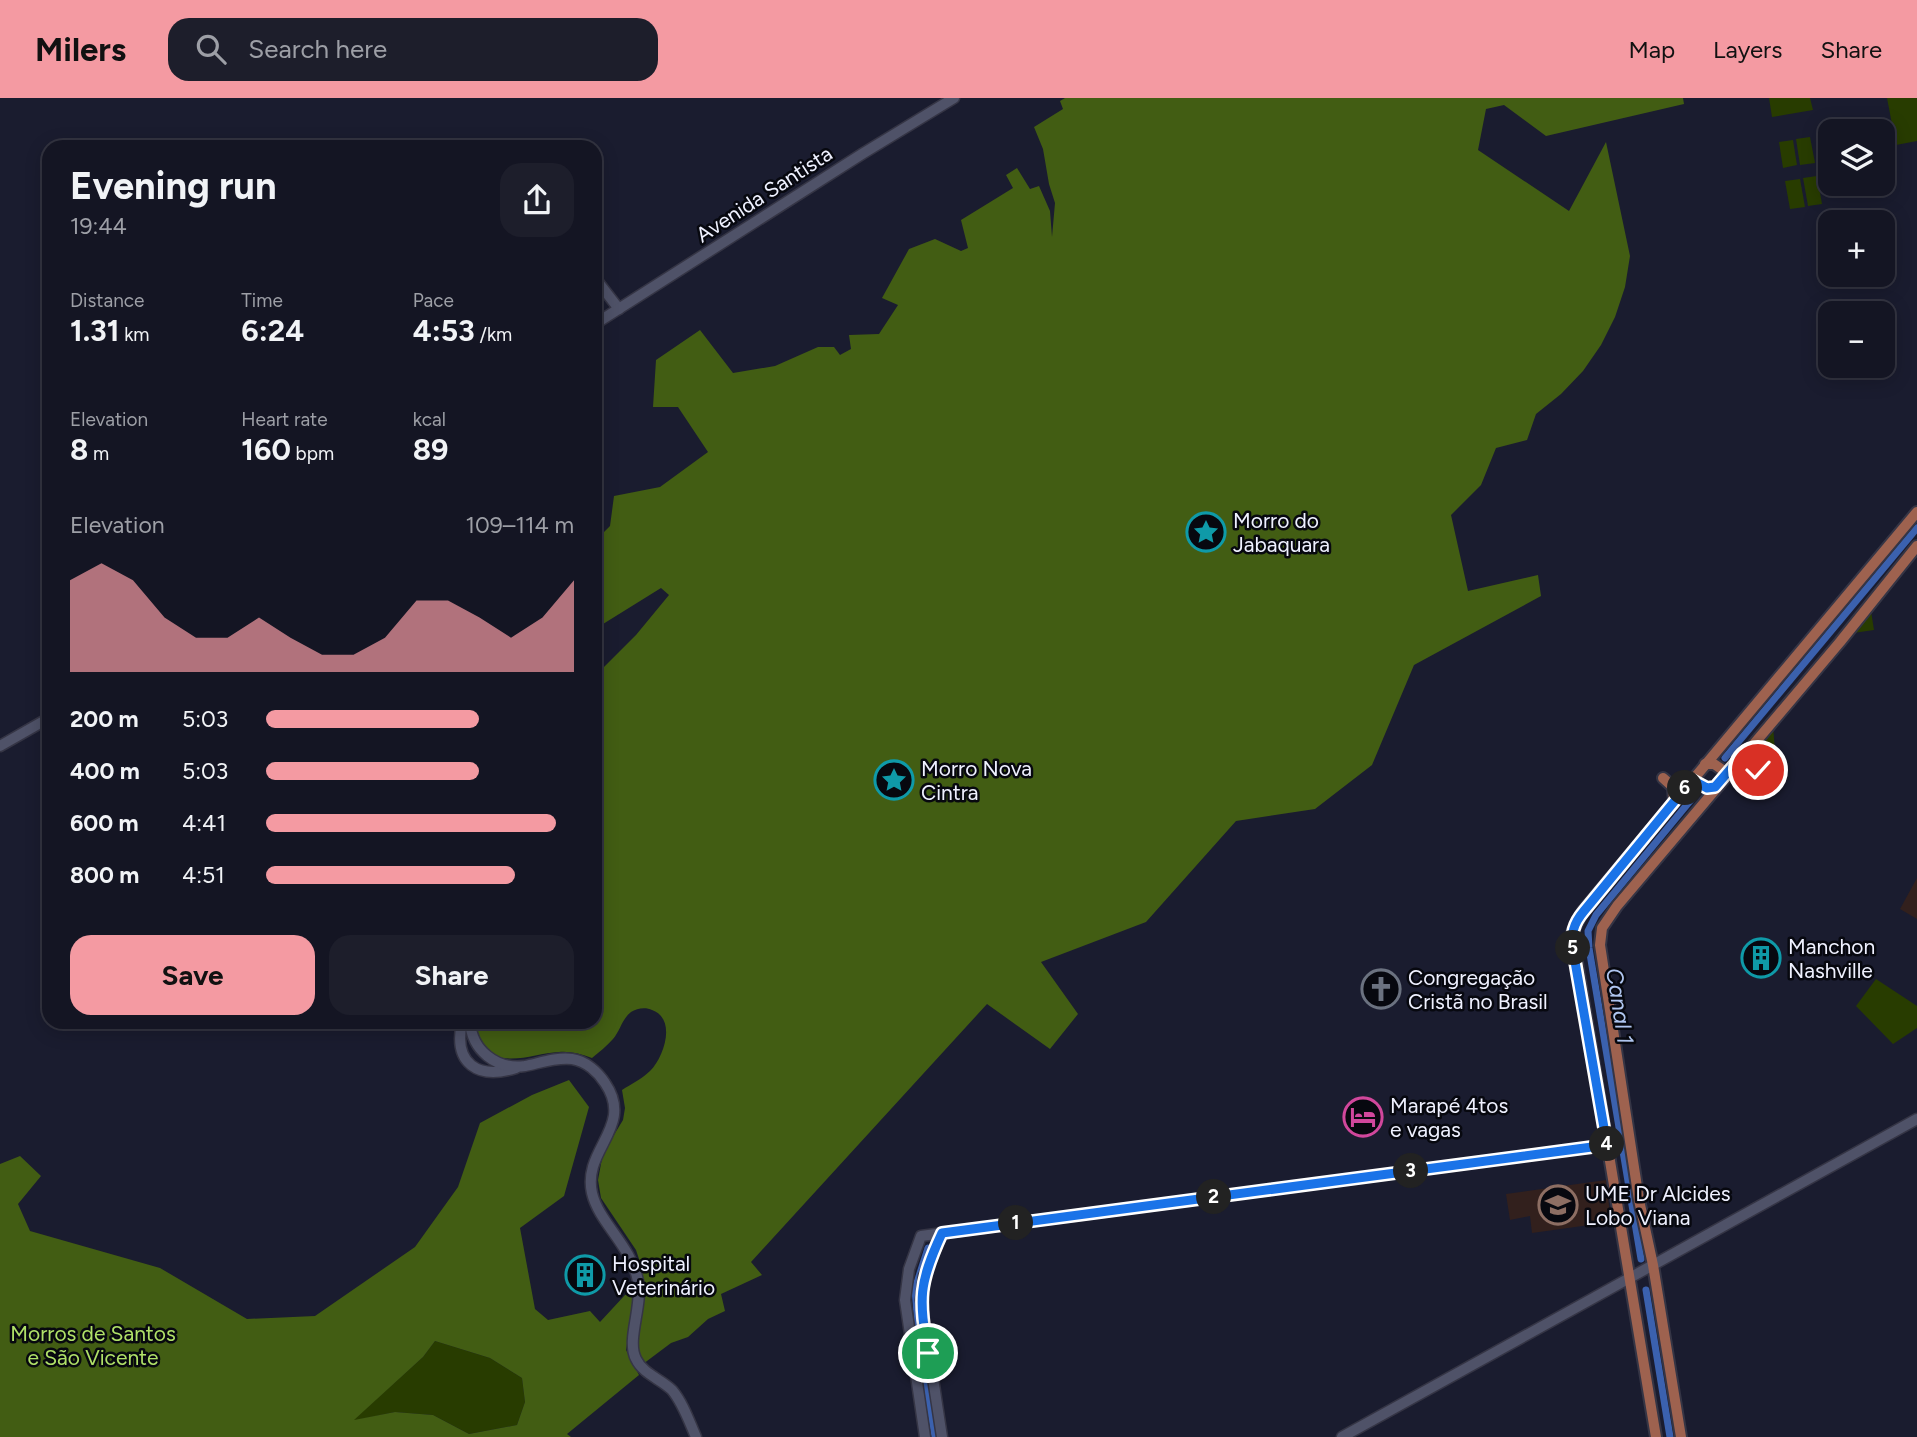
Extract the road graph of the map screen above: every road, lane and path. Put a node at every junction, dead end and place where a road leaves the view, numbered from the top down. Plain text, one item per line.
1 (954, 98) edge
2 (602, 287) edge
3 (619, 309) junction
4 (602, 320) edge
5 (1917, 512) edge
6 (1917, 546) edge
7 (42, 722) edge
8 (0, 746) edge
9 (1747, 750) junction
10 (1705, 764) junction
11 (1762, 771) dead end
12 (1727, 774) junction
13 (1663, 778) dead end
14 (1692, 780) junction
15 (1718, 785) junction
16 (1674, 802) junction
17 (461, 1029) edge
18 (473, 1029) edge
19 (459, 1038) junction
20 (483, 1051) junction
21 (462, 1054) junction
22 (534, 1063) junction
23 (474, 1066) junction
24 (1917, 1119) edge
25 (1607, 1145) junction
26 (942, 1233) junction
27 (1653, 1265) junction
28 (1630, 1279) junction
29 (928, 1353) junction
30 (911, 1354) junction
31 (696, 1437) edge
32 (925, 1437) edge
33 (942, 1437) edge
34 (1342, 1437) edge
35 (1656, 1437) edge
36 (1681, 1437) edge

1 - 3 street, Avenida Santista
2 - 3 street
3 - 4 street, Avenida Santista
5 - 10 main road
6 - 9 main road
7 - 8 street
9 - 11 main road
9 - 12 main road
10 - 12 main road
10 - 14 main road
12 - 15 main road
13 - 16 main road
14 - 15 main road
14 - 16 main road
15 - 27 main road
16 - 25 main road
17 - 19 street
18 - 20 street
19 - 20 street
19 - 21 street
20 - 21 street
20 - 22 street
20 - 23 street
21 - 23 street
22 - 23 street
22 - 31 street
24 - 27 street
25 - 26 street
25 - 28 main road
26 - 29 street
26 - 30 street
27 - 28 street
27 - 36 main road
28 - 34 street
28 - 35 main road
29 - 30 street
29 - 33 street
30 - 32 street

